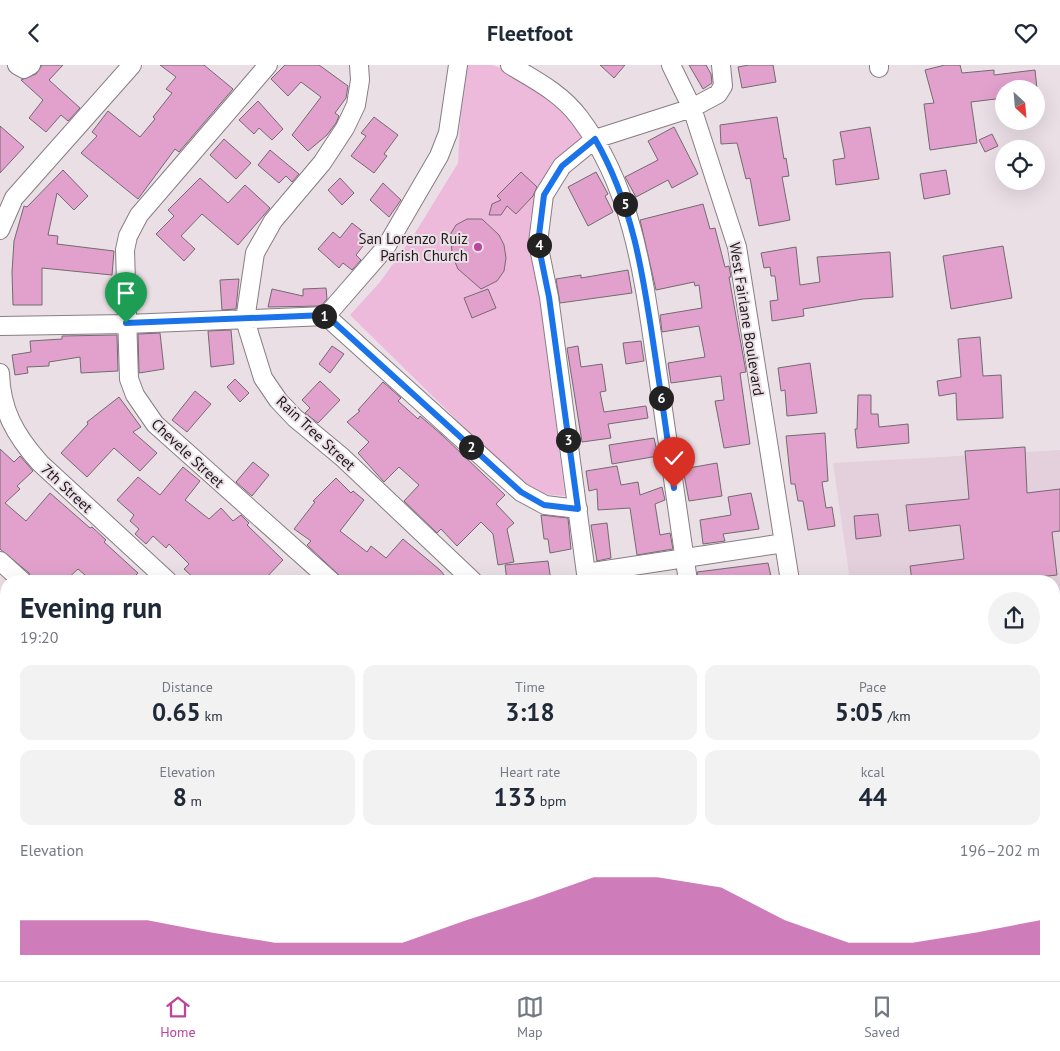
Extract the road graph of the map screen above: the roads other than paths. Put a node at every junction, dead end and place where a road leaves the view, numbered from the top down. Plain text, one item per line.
1 (17, 65) edge
2 (31, 65) edge
3 (132, 65) edge
4 (268, 65) edge
5 (359, 65) edge
6 (458, 65) edge
7 (510, 65) edge
8 (671, 65) edge
9 (721, 65) edge
10 (692, 108) junction
11 (595, 139) junction
12 (0, 229) edge
13 (326, 315) junction
14 (245, 320) junction
15 (126, 323) junction
16 (0, 326) edge
17 (0, 373) edge
18 (578, 509) junction
19 (784, 543) junction
20 (685, 559) junction
21 (0, 561) edge
22 (15, 575) edge
23 (161, 575) edge
24 (324, 575) edge
25 (467, 575) edge
26 (587, 575) edge
27 (598, 575) edge
28 (687, 575) edge
29 (789, 575) edge

1 - 2 street
3 - 12 street
4 - 15 street, Chevele Street
5 - 14 street, Rain Tree Street
6 - 13 street
7 - 11 street
8 - 10 street, West Fairlane Boulevard
9 - 10 street
10 - 11 street
10 - 19 street, West Fairlane Boulevard
11 - 18 street
11 - 20 street
13 - 14 street
13 - 18 street
14 - 15 street
14 - 25 street, Rain Tree Street
15 - 16 street
15 - 24 street, Chevele Street
17 - 23 street, 7th Street
18 - 26 street
19 - 20 street
19 - 29 street, West Fairlane Boulevard
20 - 27 street
20 - 28 street
21 - 22 street

